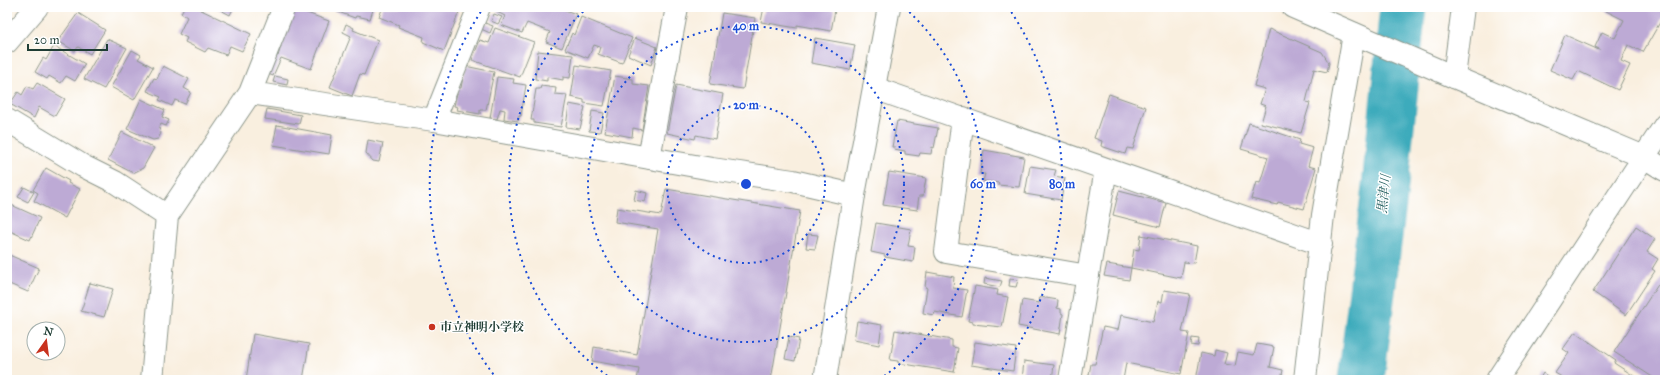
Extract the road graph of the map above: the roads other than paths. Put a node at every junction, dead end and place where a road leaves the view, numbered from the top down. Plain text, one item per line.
1 (37, 7) edge
2 (284, 7) edge
3 (479, 7) edge
4 (677, 7) edge
5 (889, 7) edge
6 (1293, 7) edge
7 (1463, 7) edge
8 (1354, 34) junction
9 (7, 42) edge
10 (1445, 73) junction
11 (874, 88) junction
12 (250, 93) junction
13 (963, 118) junction
14 (7, 120) edge
15 (434, 120) junction
16 (1665, 125) edge
17 (1644, 157) junction
18 (649, 158) junction
19 (1106, 169) junction
20 (1665, 170) edge
21 (854, 195) junction
22 (167, 216) junction
23 (1321, 244) junction
24 (1088, 276) junction
25 (152, 380) edge
26 (825, 380) edge
27 (1070, 380) edge
28 (1304, 380) edge
29 (1497, 380) edge

1 - 9 street
2 - 12 street
3 - 15 street
4 - 18 street
5 - 11 street
6 - 8 street
7 - 10 street
8 - 10 street
8 - 23 street
10 - 17 street
11 - 13 street
11 - 21 street
12 - 15 street
12 - 22 street
13 - 19 street
13 - 24 street
14 - 22 street
15 - 18 street
16 - 17 street
17 - 20 street
17 - 29 street
18 - 21 street
19 - 23 street
19 - 24 street
21 - 26 street
22 - 25 street
23 - 28 street
24 - 27 street

